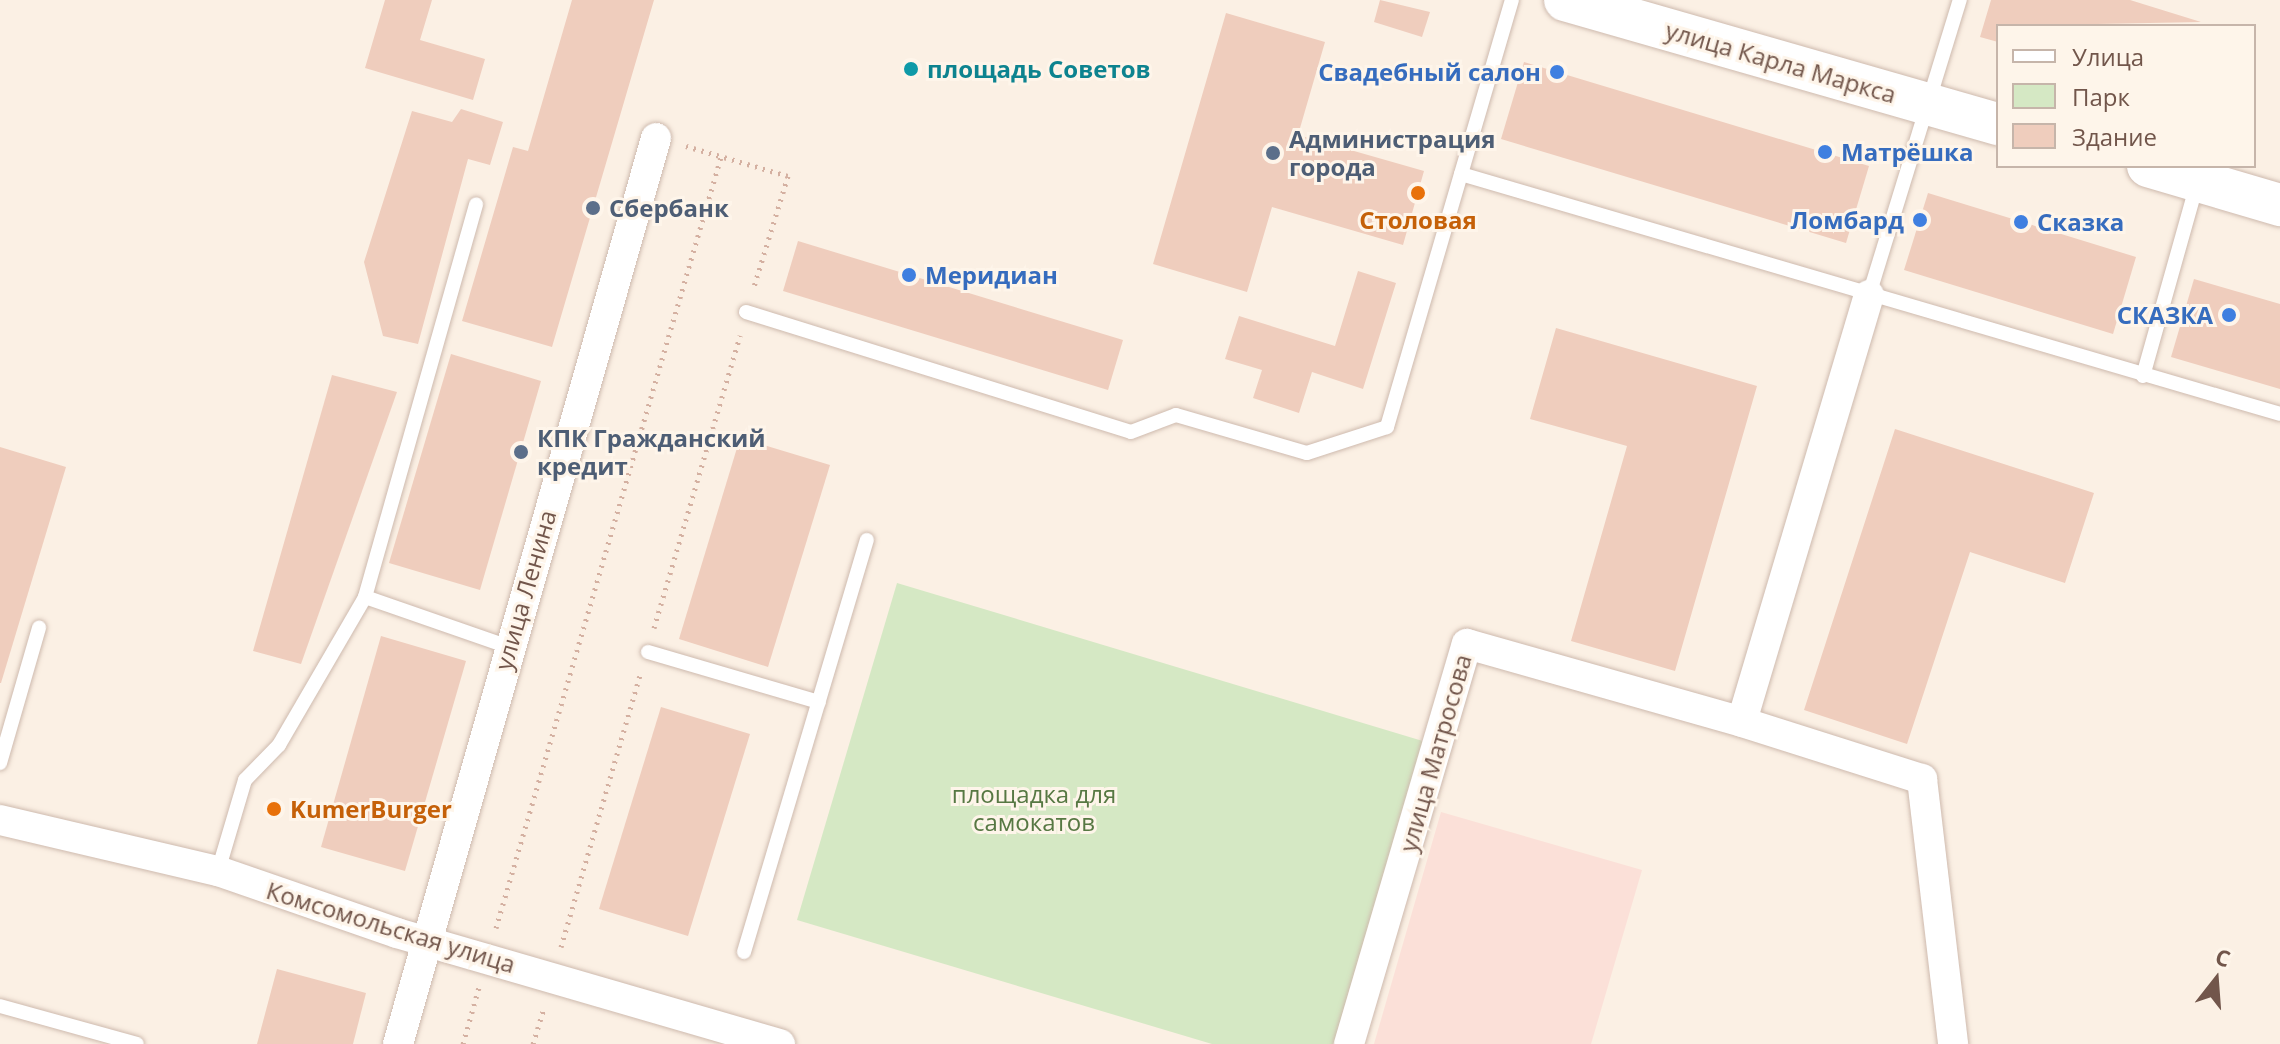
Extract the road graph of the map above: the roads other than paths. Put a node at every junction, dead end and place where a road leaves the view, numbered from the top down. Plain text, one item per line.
1 (1512, 0) edge
2 (1565, 0) edge
3 (1960, 0) edge
4 (1930, 105) junction
5 (1996, 123) edge
6 (656, 138) road end
7 (2155, 168) edge
8 (1461, 174) junction
9 (2198, 180) junction
10 (476, 204) dead end
11 (2280, 205) edge
12 (1869, 295) junction
13 (746, 312) road end
14 (2143, 376) junction
15 (2280, 414) edge
16 (867, 540) dead end
17 (365, 597) junction
18 (39, 628) dead end
19 (509, 647) junction
20 (648, 652) road end
21 (819, 702) junction
22 (1742, 722) junction
23 (0, 763) edge
24 (0, 820) edge
25 (218, 871) junction
26 (428, 942) junction
27 (744, 952) dead end
28 (0, 1006) edge
29 (137, 1044) edge
30 (398, 1044) edge
31 (780, 1044) edge
32 (1349, 1044) edge
33 (1953, 1044) edge

1 - 8 lane
2 - 4 main road, улица Карла Маркса
3 - 4 lane
4 - 5 main road, улица Карла Маркса
4 - 12 lane
6 - 19 street, улица Ленина
7 - 9 main road
8 - 12 lane
8 - 13 lane
9 - 11 main road
9 - 14 lane
10 - 17 lane
12 - 14 lane
12 - 22 street
14 - 15 lane
16 - 21 lane
17 - 19 lane
17 - 25 lane
18 - 23 lane
19 - 26 street, улица Ленина
20 - 21 lane
21 - 27 lane
22 - 32 street, улица Матросова
22 - 33 street, улица Матросова
24 - 25 street, Комсомольская улица
25 - 26 street, Комсомольская улица
26 - 30 street, улица Ленина
26 - 31 street, Комсомольская улица
28 - 29 lane

